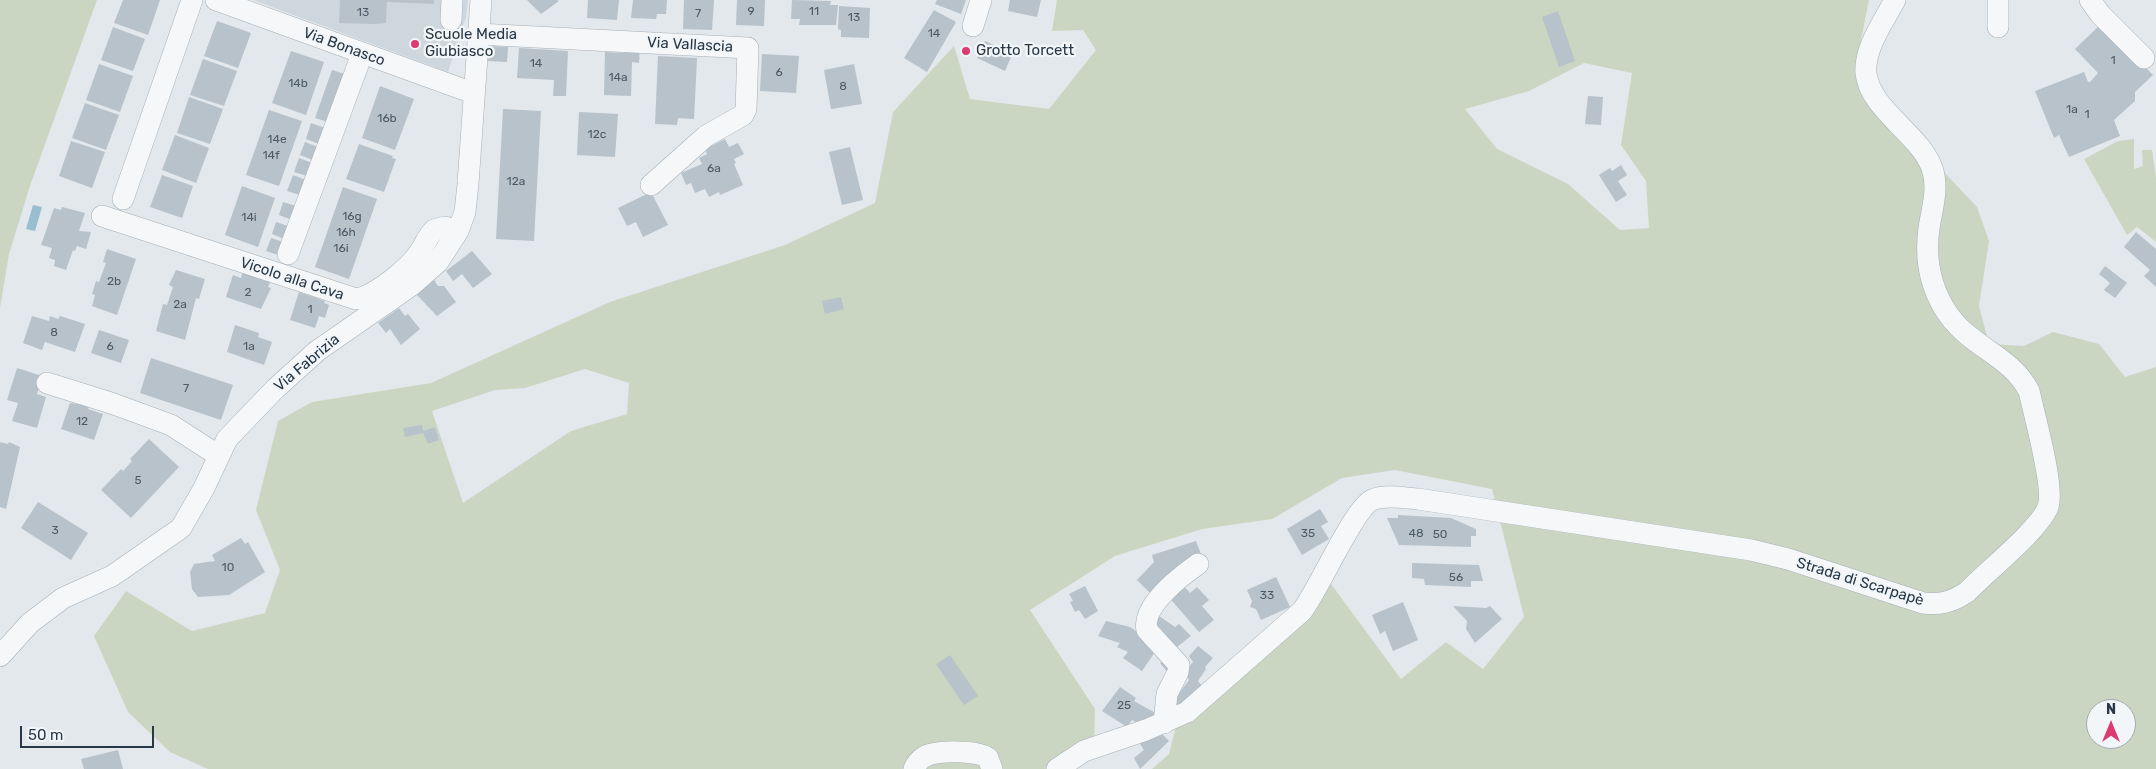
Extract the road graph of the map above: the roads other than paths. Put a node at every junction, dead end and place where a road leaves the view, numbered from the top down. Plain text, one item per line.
1 (192, 0) edge
2 (216, 0) edge
3 (481, 0) edge
4 (981, 0) edge
5 (1878, 0) edge
6 (1895, 0) edge
7 (1998, 0) edge
8 (2090, 0) edge
9 (1883, 22) junction
10 (973, 26) dead end
11 (1998, 27) dead end
12 (478, 34) junction
13 (362, 54) junction
14 (2144, 58) dead end
15 (473, 93) junction
16 (651, 185) dead end
17 (122, 199) dead end
18 (102, 216) dead end
19 (458, 232) junction
20 (288, 254) dead end
21 (47, 383) dead end
22 (219, 456) junction
23 (1198, 564) dead end
24 (0, 656) edge
25 (1164, 723) junction
26 (914, 769) edge
27 (992, 769) edge
28 (1056, 769) edge

1 - 17 street
2 - 13 street, Via Bonasco
3 - 12 street, Via Fabrizia
4 - 10 street
5 - 9 street
6 - 9 street, Strada di Scarpapè
7 - 11 street
8 - 14 street
9 - 25 street, Strada di Scarpapè
12 - 15 street, Via Fabrizia
12 - 16 street, Via Vallascia
13 - 15 street, Via Bonasco
13 - 20 street
15 - 19 street, Via Fabrizia
18 - 19 street, Vicolo alla Cava
19 - 22 street, Via Fabrizia
21 - 22 street
22 - 24 street, Via Fabrizia
23 - 25 street
25 - 28 street
26 - 27 street

